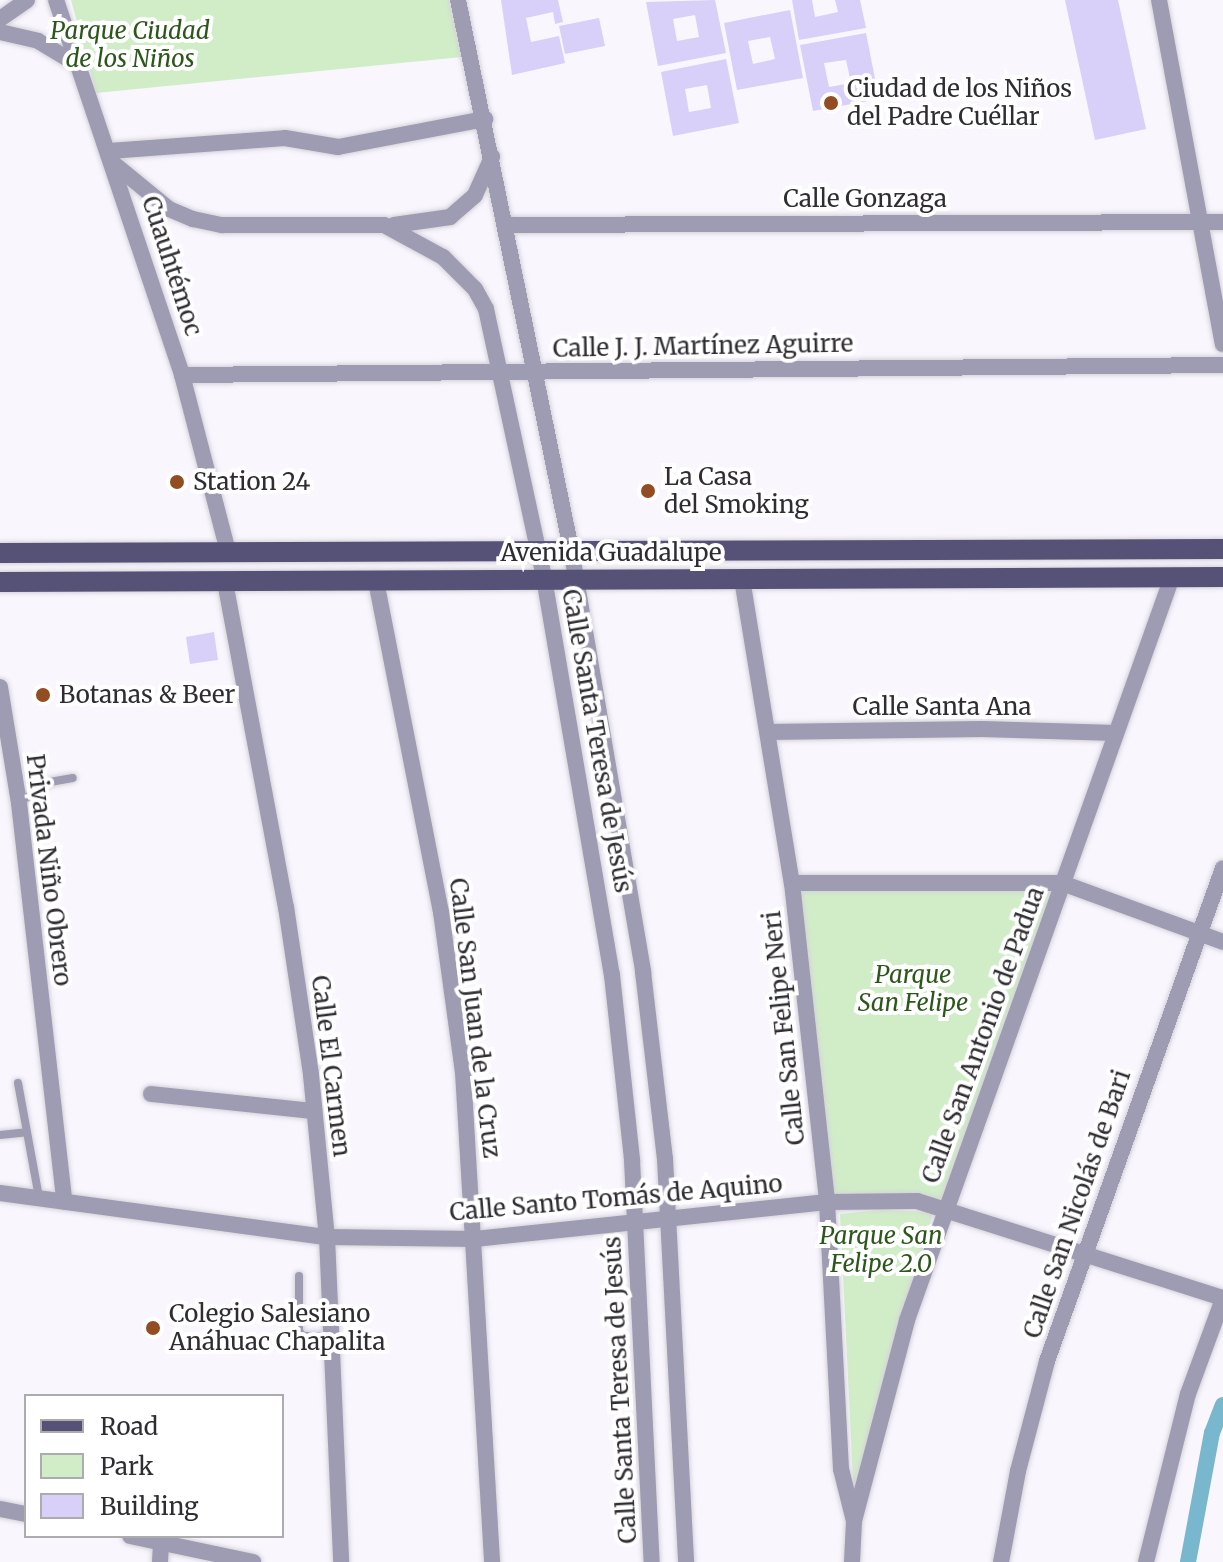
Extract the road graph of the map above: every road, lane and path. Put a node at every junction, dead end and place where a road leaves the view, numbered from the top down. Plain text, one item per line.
1 (27, 0) edge
2 (56, 0) edge
3 (458, 0) edge
4 (1159, 0) edge
5 (0, 19) edge
6 (0, 32) edge
7 (78, 65) junction
8 (485, 119) junction
9 (492, 157) junction
10 (111, 158) junction
11 (1200, 222) junction
12 (1223, 222) edge
13 (384, 225) junction
14 (506, 225) junction
15 (1223, 344) edge
16 (1223, 365) edge
17 (502, 372) junction
18 (535, 372) junction
19 (182, 375) junction
20 (537, 549) junction
21 (571, 549) junction
22 (1223, 549) edge
23 (228, 552) junction
24 (0, 553) edge
25 (1172, 577) junction
26 (1223, 577) edge
27 (544, 578) junction
28 (576, 579) junction
29 (742, 579) junction
30 (376, 581) junction
31 (0, 582) edge
32 (225, 582) junction
33 (0, 687) edge
34 (768, 732) junction
35 (1116, 733) junction
36 (4, 736) edge
37 (73, 778) dead end
38 (19, 803) junction
39 (1223, 868) edge
40 (792, 883) junction
41 (1062, 883) junction
42 (1199, 934) junction
43 (1223, 942) edge
44 (18, 1083) dead end
45 (151, 1094) dead end
46 (314, 1111) junction
47 (27, 1132) junction
48 (0, 1135) edge
49 (0, 1193) edge
50 (39, 1198) junction
51 (64, 1201) junction
52 (827, 1202) junction
53 (947, 1207) junction
54 (669, 1219) junction
55 (635, 1223) junction
56 (327, 1237) junction
57 (475, 1239) junction
58 (1085, 1251) junction
59 (299, 1276) dead end
60 (1223, 1299) edge
61 (331, 1336) junction
62 (0, 1509) edge
63 (24, 1514) edge
64 (854, 1521) junction
65 (139, 1538) edge
66 (161, 1543) junction
67 (160, 1562) edge
68 (253, 1562) edge
69 (341, 1562) edge
70 (492, 1562) edge
71 (652, 1562) edge
72 (686, 1562) edge
73 (852, 1562) edge
74 (1001, 1562) edge
75 (1146, 1562) edge

1 - 5 street
2 - 7 street, Cuauhtémoc
3 - 8 street, Calle Santa Teresa de Jesús
4 - 11 street
6 - 7 street
7 - 10 street, Cuauhtémoc
8 - 9 street, Calle Santa Teresa de Jesús
8 - 10 street
9 - 13 street
9 - 14 street, Calle Santa Teresa de Jesús
10 - 13 street, Calle Santa Teresa de Jesús
10 - 19 street, Cuauhtémoc
11 - 12 street, Calle Gonzaga
11 - 14 street, Calle Gonzaga
11 - 15 street
13 - 17 street, Calle Santa Teresa de Jesús
14 - 18 street, Calle Santa Teresa de Jesús
16 - 18 street, Calle J. J. Martínez Aguirre
17 - 18 street, Calle J. J. Martínez Aguirre
17 - 19 street, Calle J. J. Martínez Aguirre
17 - 20 street, Calle Santa Teresa de Jesús
18 - 21 street, Calle Santa Teresa de Jesús
19 - 23 street, Cuauhtémoc
20 - 21 main road, Avenida Guadalupe
20 - 23 main road, Avenida Guadalupe
20 - 27 street, Calle Santa Teresa de Jesús
21 - 22 main road, Avenida Guadalupe
21 - 28 street, Calle Santa Teresa de Jesús
23 - 24 main road, Avenida Guadalupe
25 - 26 main road, Avenida Guadalupe
25 - 29 main road, Avenida Guadalupe
25 - 35 street, Calle San Antonio de Padua
27 - 28 main road, Avenida Guadalupe
27 - 30 main road, Avenida Guadalupe
27 - 55 street, Calle Santa Teresa de Jesús
28 - 29 main road, Avenida Guadalupe
28 - 54 street, Calle Santa Teresa de Jesús
29 - 34 street, Calle San Felipe Neri
30 - 32 main road, Avenida Guadalupe
30 - 57 street, Calle San Juan de la Cruz
31 - 32 main road, Avenida Guadalupe
32 - 46 street, Calle El Carmen
33 - 36 street, Privada Niño Obrero
34 - 35 street, Calle Santa Ana
34 - 40 street, Calle San Felipe Neri
35 - 41 street, Calle San Antonio de Padua
36 - 38 street, Privada Niño Obrero
37 - 38 lane
38 - 51 street, Privada Niño Obrero
39 - 42 street, Calle San Nicolás de Bari
40 - 41 street
40 - 52 street, Calle San Felipe Neri
41 - 42 street
41 - 53 street, Calle San Antonio de Padua
42 - 43 street
42 - 58 street, Calle San Nicolás de Bari
44 - 47 lane
45 - 46 street
46 - 56 street, Calle El Carmen
47 - 48 lane
47 - 50 lane
49 - 50 street, Calle Santo Tomás de Aquino
50 - 51 street, Calle Santo Tomás de Aquino
51 - 56 street, Calle Santo Tomás de Aquino
52 - 53 street, Calle Santo Tomás de Aquino
52 - 54 street, Calle Santo Tomás de Aquino
52 - 64 street, Calle San Felipe Neri
53 - 58 street, Calle Santo Tomás de Aquino
53 - 64 street, Calle San Antonio de Padua
54 - 55 street, Calle Santo Tomás de Aquino
54 - 72 street, Calle Santa Teresa de Jesús
55 - 57 street, Calle Santo Tomás de Aquino
55 - 71 street, Calle Santa Teresa de Jesús
56 - 57 street, Calle Santo Tomás de Aquino
56 - 61 street, Calle El Carmen
57 - 70 street, Calle San Juan de la Cruz
58 - 60 street, Calle Santo Tomás de Aquino
58 - 74 street, Calle San Nicolás de Bari
59 - 61 lane
60 - 75 street
61 - 69 street, Calle El Carmen
62 - 63 street
64 - 73 street, Calle San Antonio de Padua
65 - 66 street
66 - 67 street
66 - 68 street

